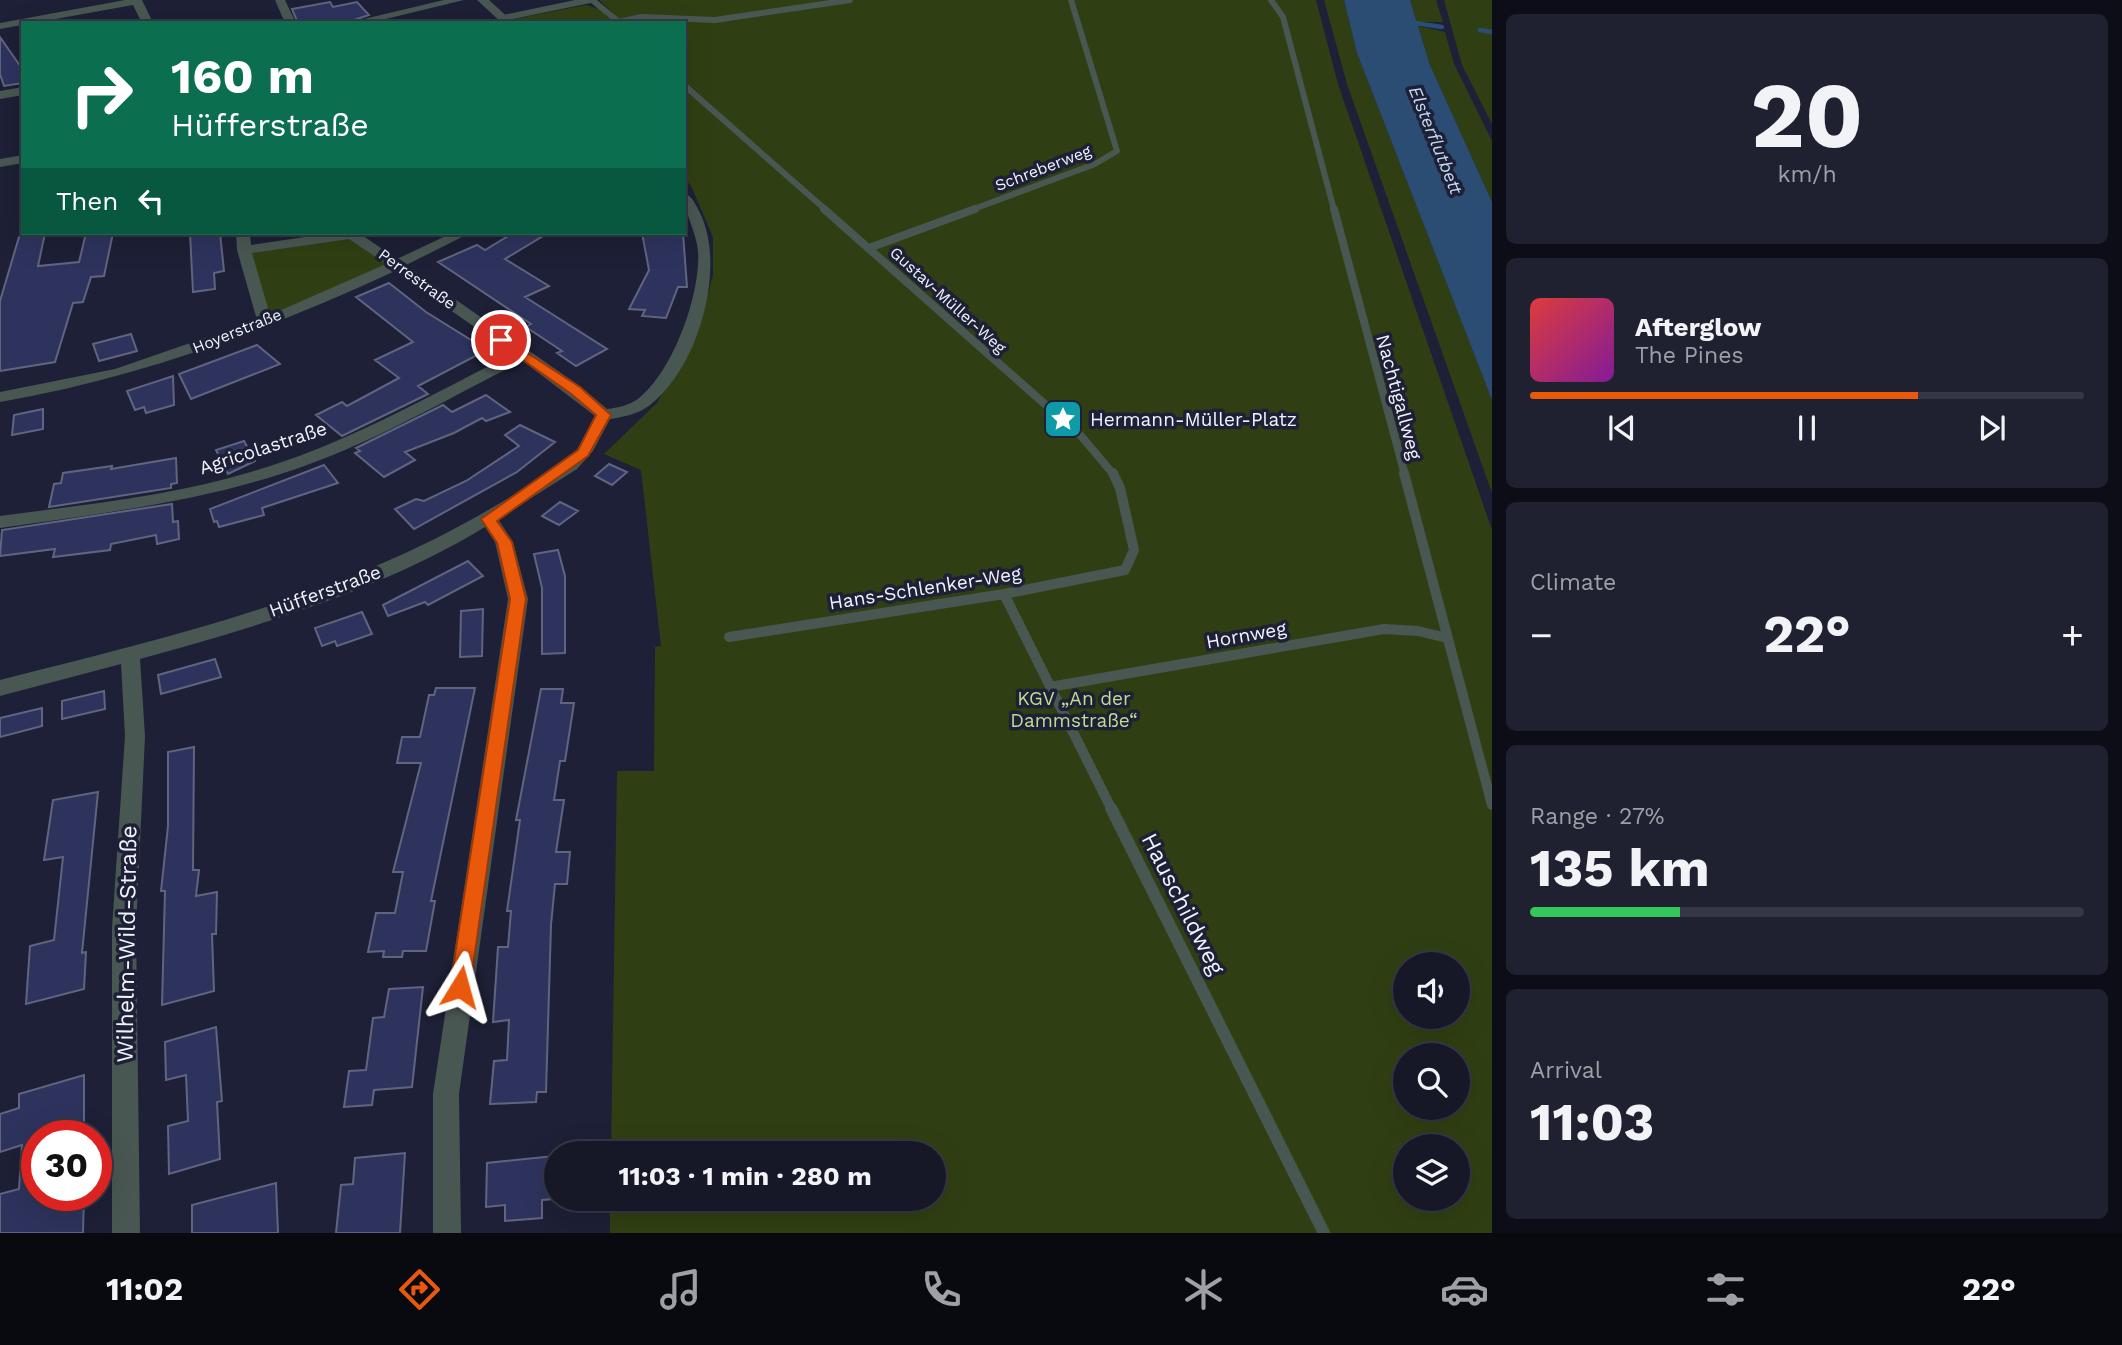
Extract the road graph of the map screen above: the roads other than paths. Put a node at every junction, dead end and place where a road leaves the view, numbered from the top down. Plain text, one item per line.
1 (137, 0) edge
2 (280, 0) edge
3 (459, 0) edge
4 (482, 0) edge
5 (591, 0) edge
6 (850, 0) edge
7 (1071, 0) edge
8 (1271, 0) edge
9 (506, 20) edge
10 (26, 21) edge
11 (147, 21) edge
12 (290, 21) edge
13 (361, 21) edge
14 (617, 21) edge
15 (623, 21) edge
16 (21, 22) edge
17 (0, 26) edge
18 (686, 87) edge
19 (21, 90) edge
20 (0, 95) edge
21 (21, 159) edge
22 (0, 163) edge
23 (686, 200) edge
24 (243, 235) edge
25 (345, 235) edge
26 (354, 235) edge
27 (459, 235) edge
28 (869, 248) junction
29 (244, 250) junction
30 (399, 264) junction
31 (264, 320) junction
32 (522, 355) junction
33 (0, 397) edge
34 (604, 415) junction
35 (489, 519) junction
36 (0, 522) edge
37 (1125, 570) joint
38 (1004, 594) junction
39 (729, 637) dead end
40 (1447, 638) junction
41 (131, 654) junction
42 (1050, 687) junction
43 (0, 688) edge
44 (1492, 805) edge
45 (126, 1233) edge
46 (447, 1233) edge
47 (1324, 1233) edge

1 - 10 street
1 - 11 street
2 - 12 street
3 - 13 street
4 - 9 street
5 - 9 lane
5 - 14 lane
6 - 15 lane
7 - 28 lane, Schreberweg
8 - 40 lane, Nachtigallweg
16 - 17 street
18 - 28 lane, Gustav-Müller-Weg
19 - 20 street
21 - 22 street
23 - 34 street
24 - 29 street
25 - 29 street, Perrestraße
26 - 30 street, Perrestraße
27 - 30 street, Hoyerstraße
28 - 37 lane, Gustav-Müller-Weg
29 - 31 street
30 - 31 street, Hoyerstraße
30 - 32 street, Perrestraße
31 - 33 street, Hoyerstraße
32 - 34 street, Perrestraße
32 - 36 street, Agricolastraße
34 - 35 street, Hüfferstraße
35 - 41 street, Hüfferstraße
35 - 46 street
37 - 38 lane, Hans-Schlenker-Weg
38 - 39 lane, Hans-Schlenker-Weg
38 - 42 lane, Hauschildweg
40 - 42 lane, Hornweg
40 - 44 lane, Nachtigallweg
41 - 43 street, Hüfferstraße
41 - 45 street, Wilhelm-Wild-Straße
42 - 47 lane, Hauschildweg

